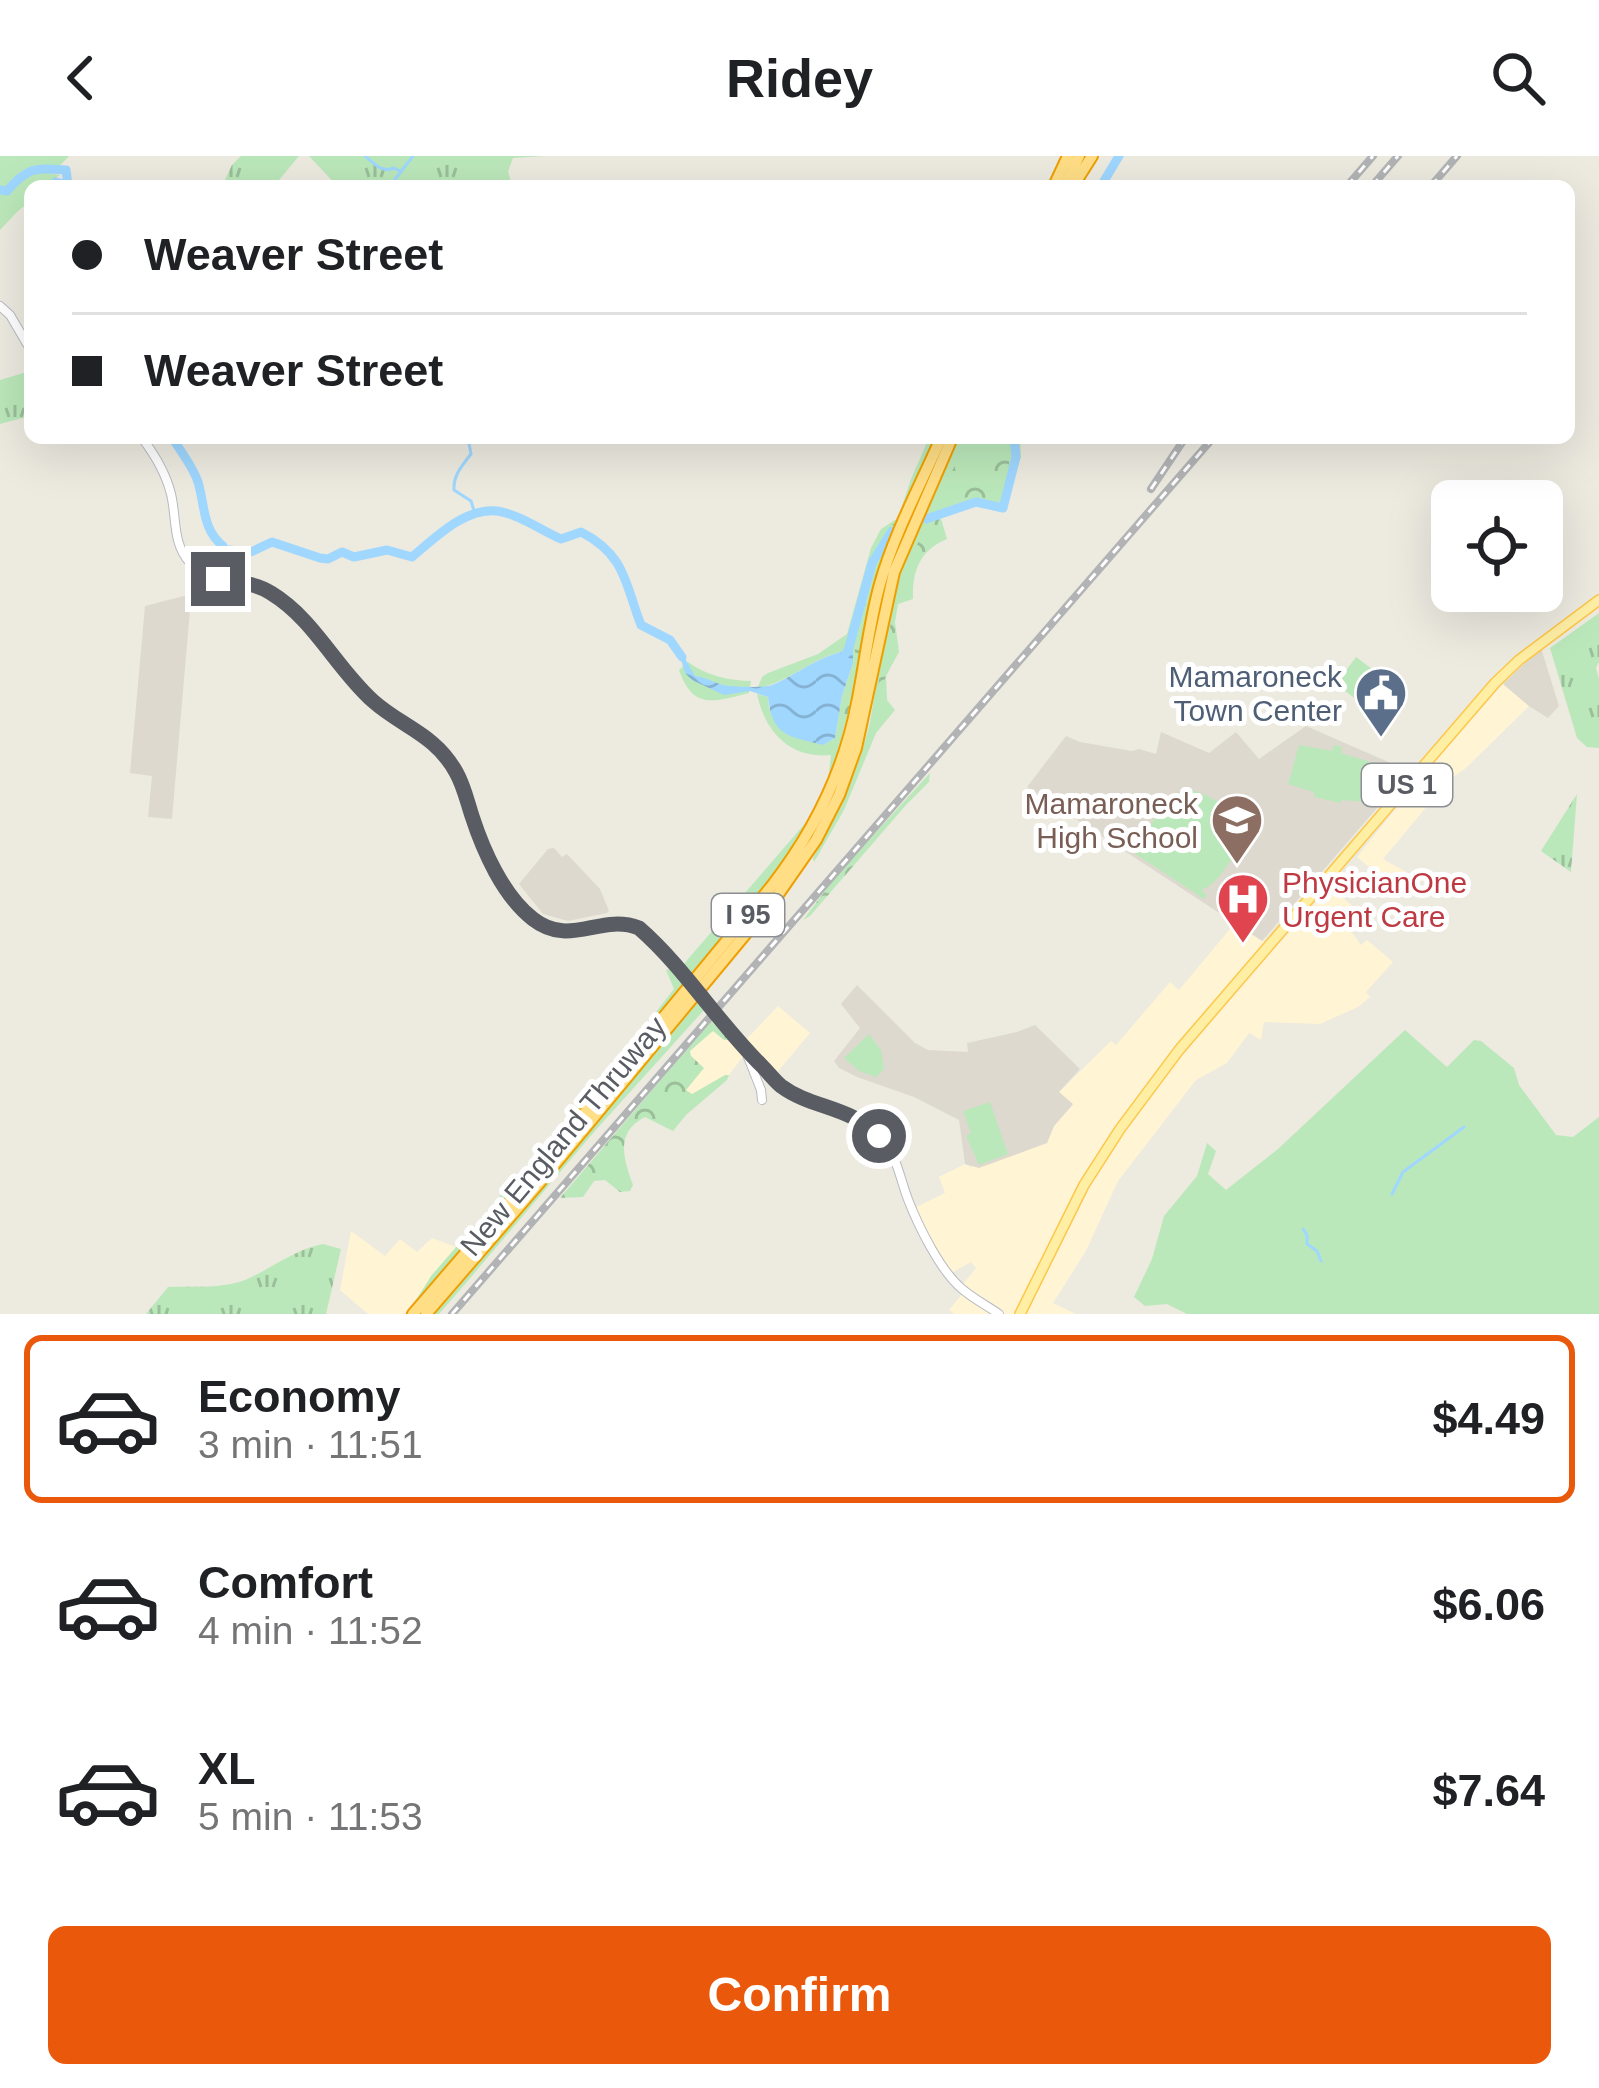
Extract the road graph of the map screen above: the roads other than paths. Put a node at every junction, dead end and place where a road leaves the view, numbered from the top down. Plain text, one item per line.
1 (1092, 156) edge
2 (1074, 180) edge
3 (0, 306) edge
4 (24, 337) edge
5 (146, 444) edge
6 (938, 444) edge
7 (949, 444) edge
8 (1599, 600) edge
9 (745, 1050) junction
10 (762, 1100) dead end
11 (413, 1314) edge
12 (426, 1314) edge
13 (999, 1314) edge
14 (1020, 1314) edge

1 - 2 highway
3 - 4 main road
5 - 9 main road, bridge
6 - 11 highway, New England Thruway / I 95
7 - 12 highway, New England Thruway / I 95
8 - 14 main road, US 1
9 - 10 main road
9 - 13 main road

